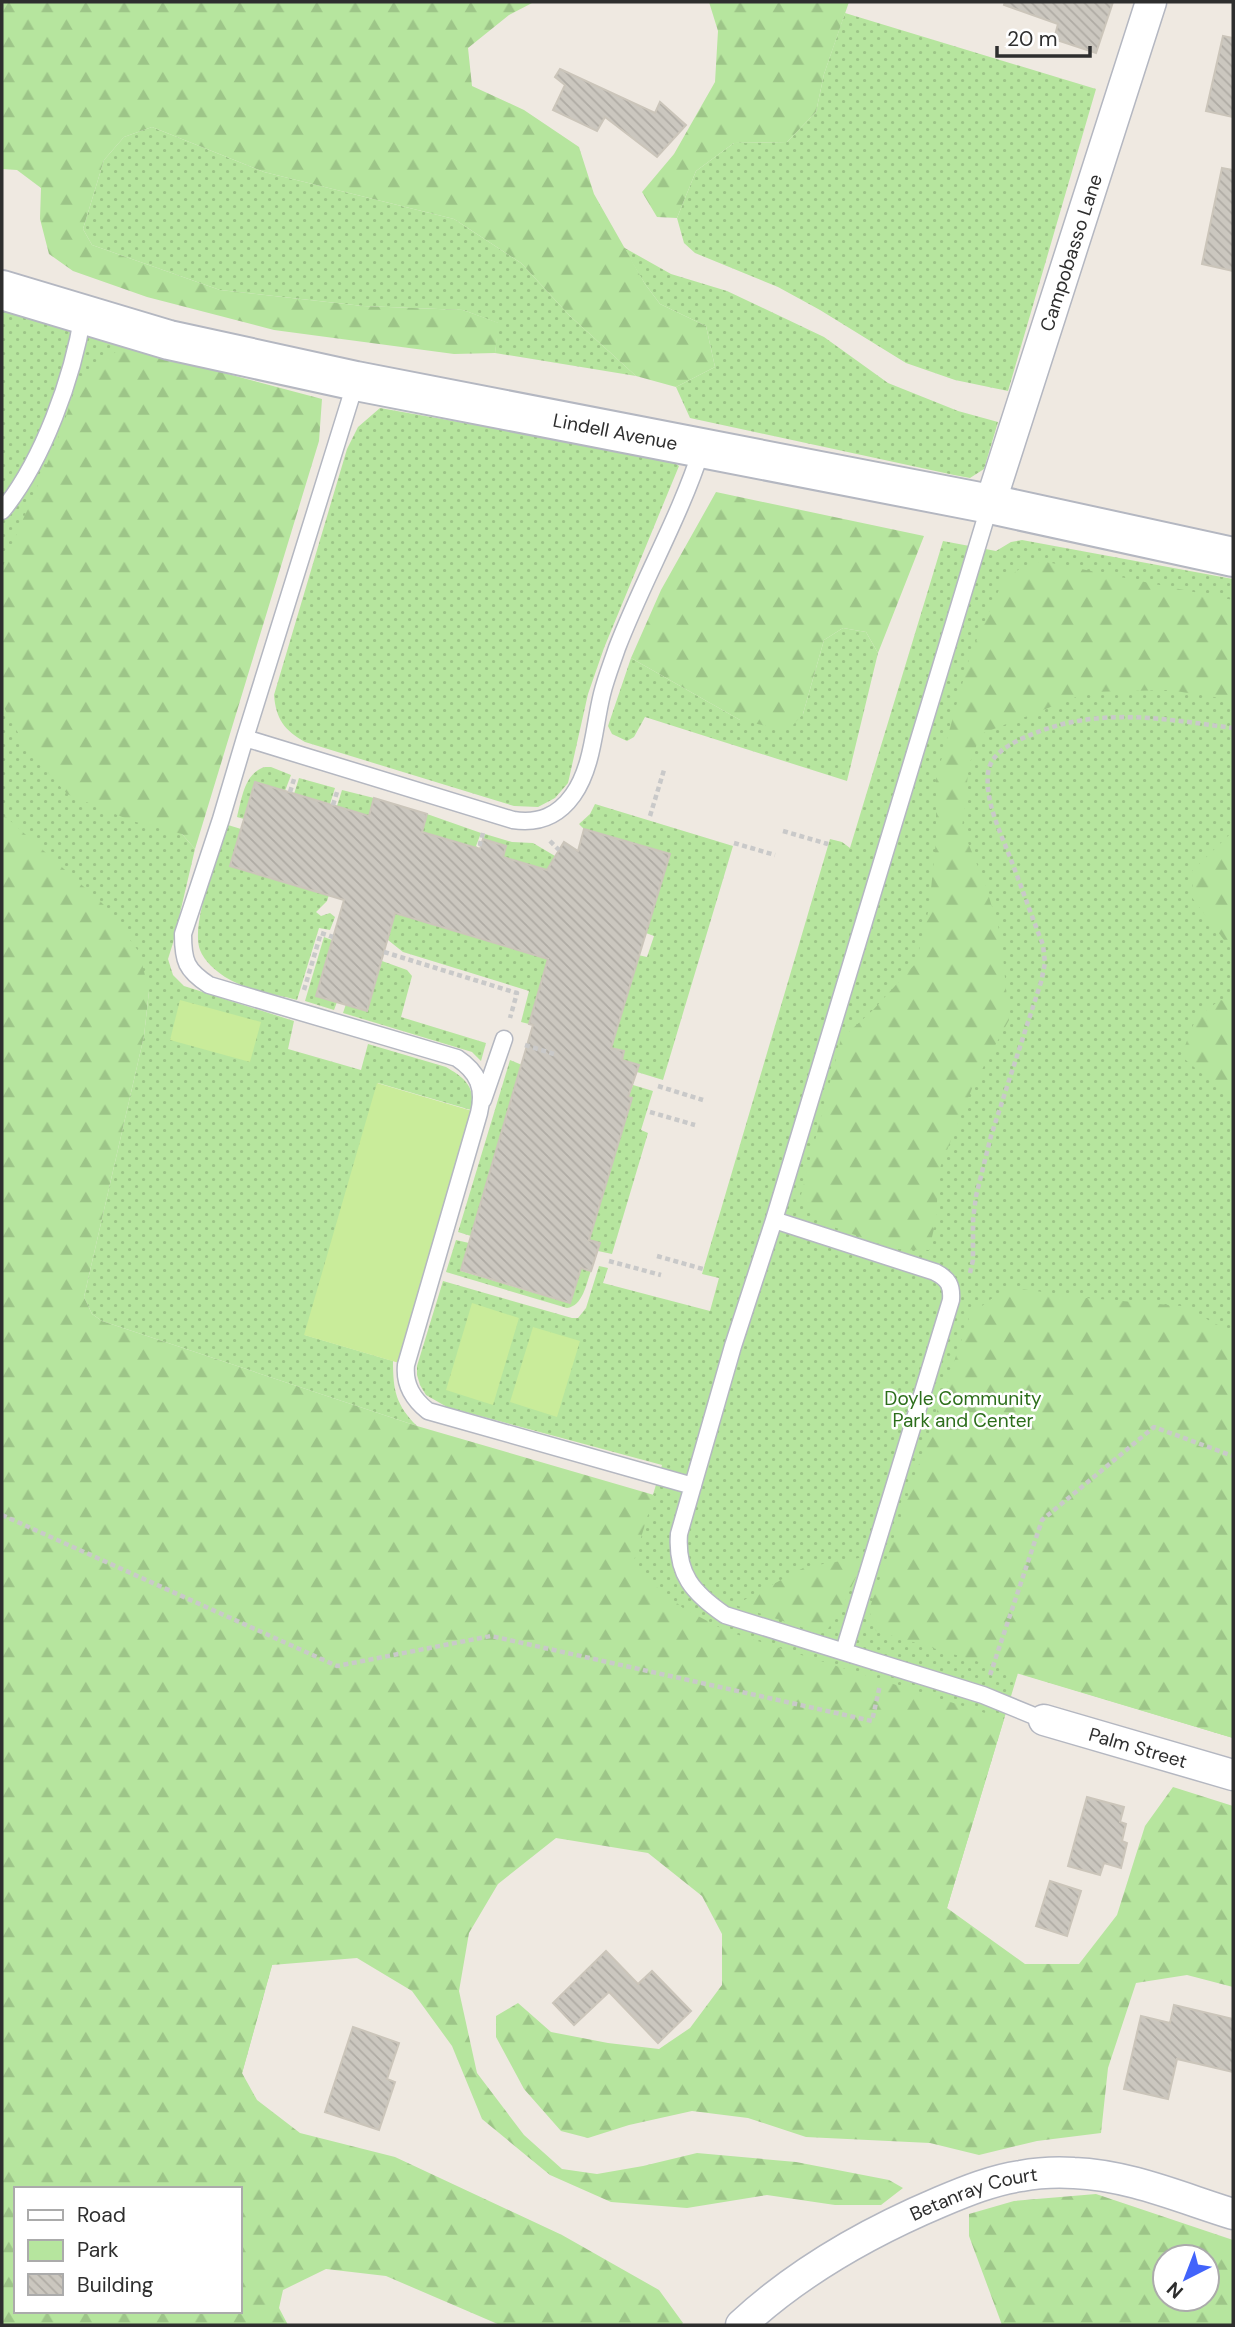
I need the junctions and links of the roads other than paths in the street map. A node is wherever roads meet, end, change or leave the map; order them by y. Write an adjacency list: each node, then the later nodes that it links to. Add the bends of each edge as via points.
1 (1151, 2): 6 (street, Campobasso Lane)
2 (2, 290): 3 (street, Lindell Avenue)
3 (83, 314): 4 (street, Lindell Avenue, via 169,340); 7 (lane, via 78,348 59,403 24,478)
4 (356, 381): 5 (street, Lindell Avenue); 9 (lane)
5 (702, 448): 6 (street, Lindell Avenue); 9 (lane, via 617,647 584,772 563,807 530,822 513,820)
6 (990, 504): 8 (street, Lindell Avenue); 12 (lane)
7 (2, 510)
8 (1233, 557)
9 (245, 738): 11 (lane, via 183,934 189,970 209,985 457,1058 478,1078)
10 (504, 1039): 11 (lane)
11 (479, 1113): 13 (lane, via 406,1365 411,1394 428,1410)
12 (774, 1220): 13 (lane); 14 (lane, via 935,1272 945,1277 951,1288)
13 (693, 1486): 14 (lane, via 678,1553 693,1588 725,1615)
14 (844, 1651): 15 (lane)
15 (1044, 1720): 16 (street, Palm Street)
16 (1233, 1775)
17 (1233, 2214): 18 (street, Betanray Court, via 1123,2178 1073,2173 1021,2176 974,2188 842,2251 766,2302)
18 (741, 2325)

